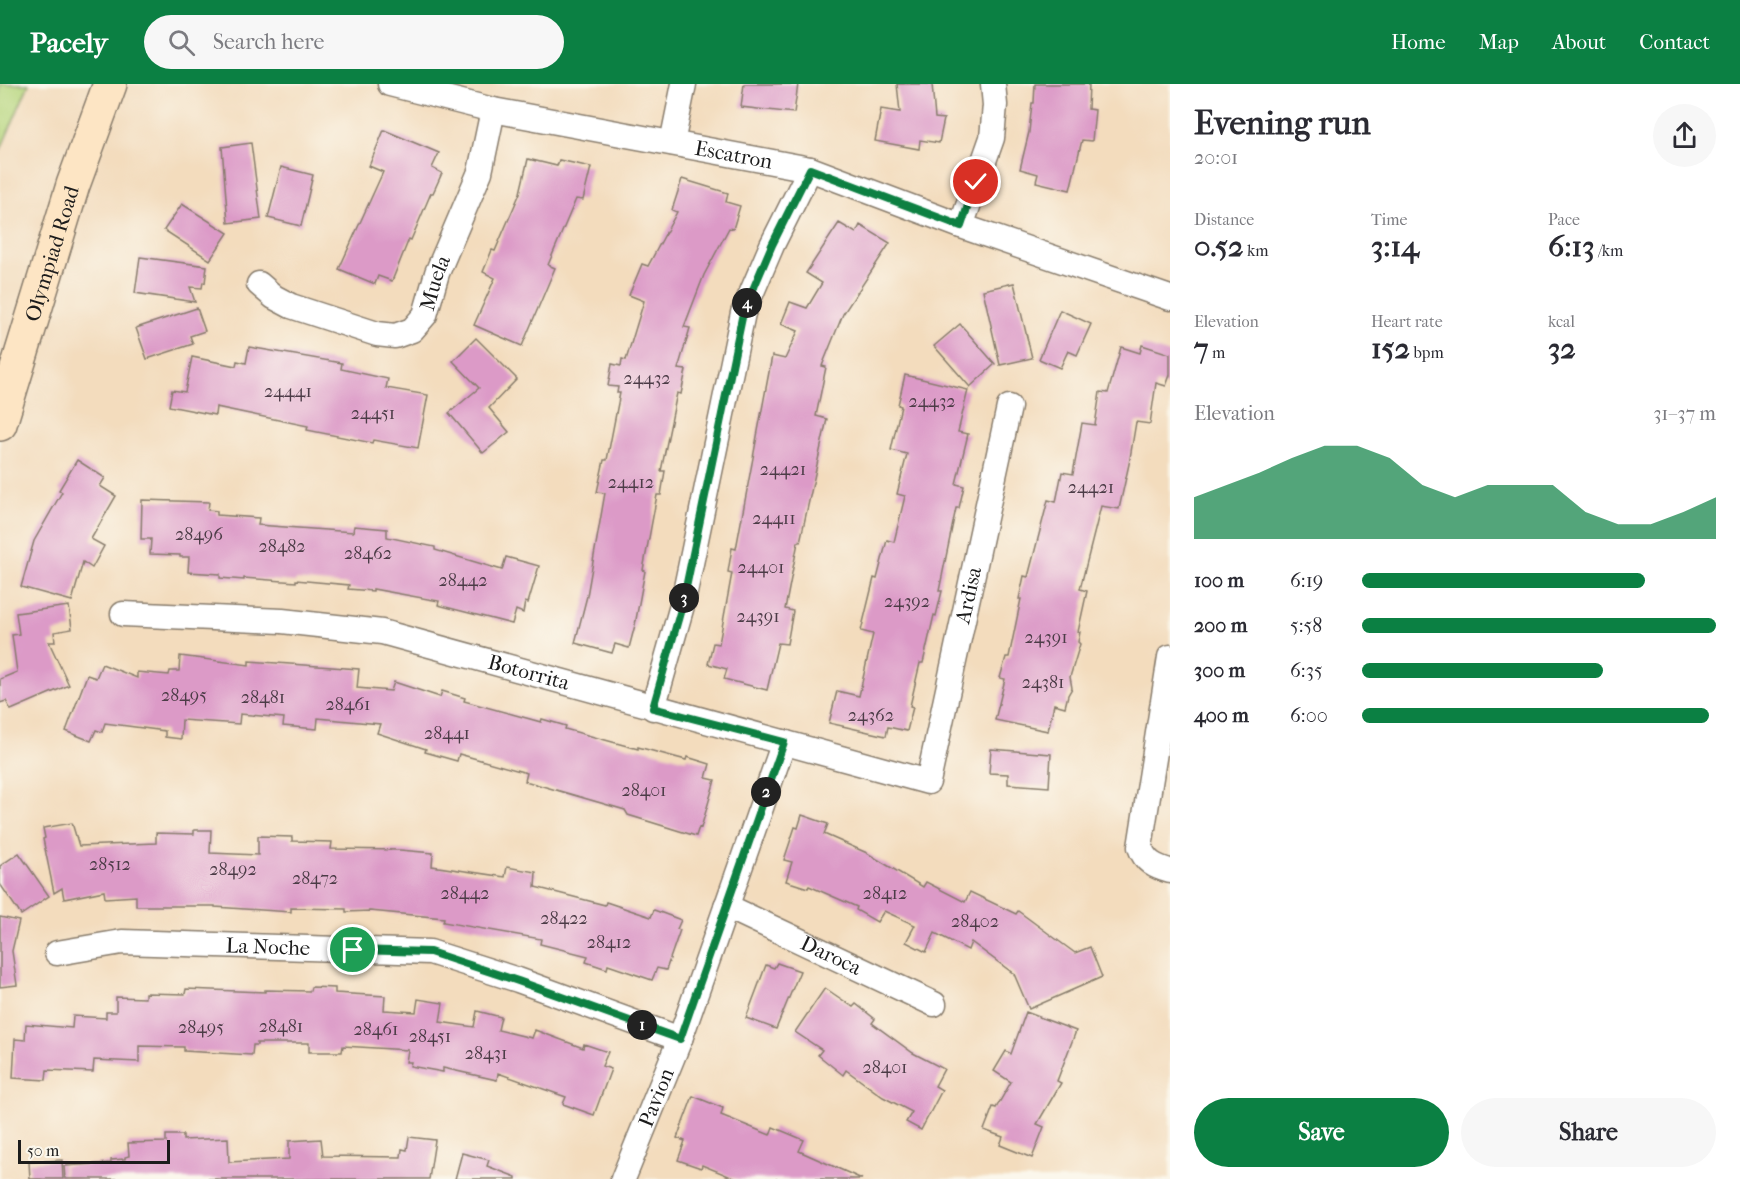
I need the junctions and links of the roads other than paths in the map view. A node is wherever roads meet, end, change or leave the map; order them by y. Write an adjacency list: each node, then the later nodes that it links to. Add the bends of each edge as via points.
1 (110, 84): 12 (main road, Olympiad Road, via 73,185)
2 (390, 84): 5 (street, Escatron)
3 (684, 84): 6 (street)
4 (993, 84): 8 (street, via 992,138)
5 (493, 111): 6 (street, Escatron); 9 (street, Muela, via 480,172 437,273 425,315 412,330 395,336 377,334 291,306)
6 (672, 143): 7 (street, Escatron)
7 (810, 169): 8 (street, Escatron); 16 (street, via 743,313 683,602)
8 (961, 226): 10 (street, Escatron)
9 (259, 284)
10 (1170, 298)
11 (1009, 407): 18 (street, Ardisa)
12 (0, 424)
13 (123, 614): 16 (street, Botorrita, via 282,621 382,632)
14 (1170, 657): 15 (street)
15 (1166, 706): 19 (street, via 1140,847 1143,856 1155,866)
16 (653, 708): 17 (street, Botorrita)
17 (784, 742): 18 (street, Botorrita); 20 (street, Pavion)
18 (928, 782)
19 (1170, 871)
20 (726, 906): 22 (street, Daroca); 23 (street, Pavion)
21 (57, 953): 23 (street, La Noche, via 122,942 430,952)
22 (934, 1005)
23 (680, 1039): 24 (street, Pavion)
24 (623, 1179)

